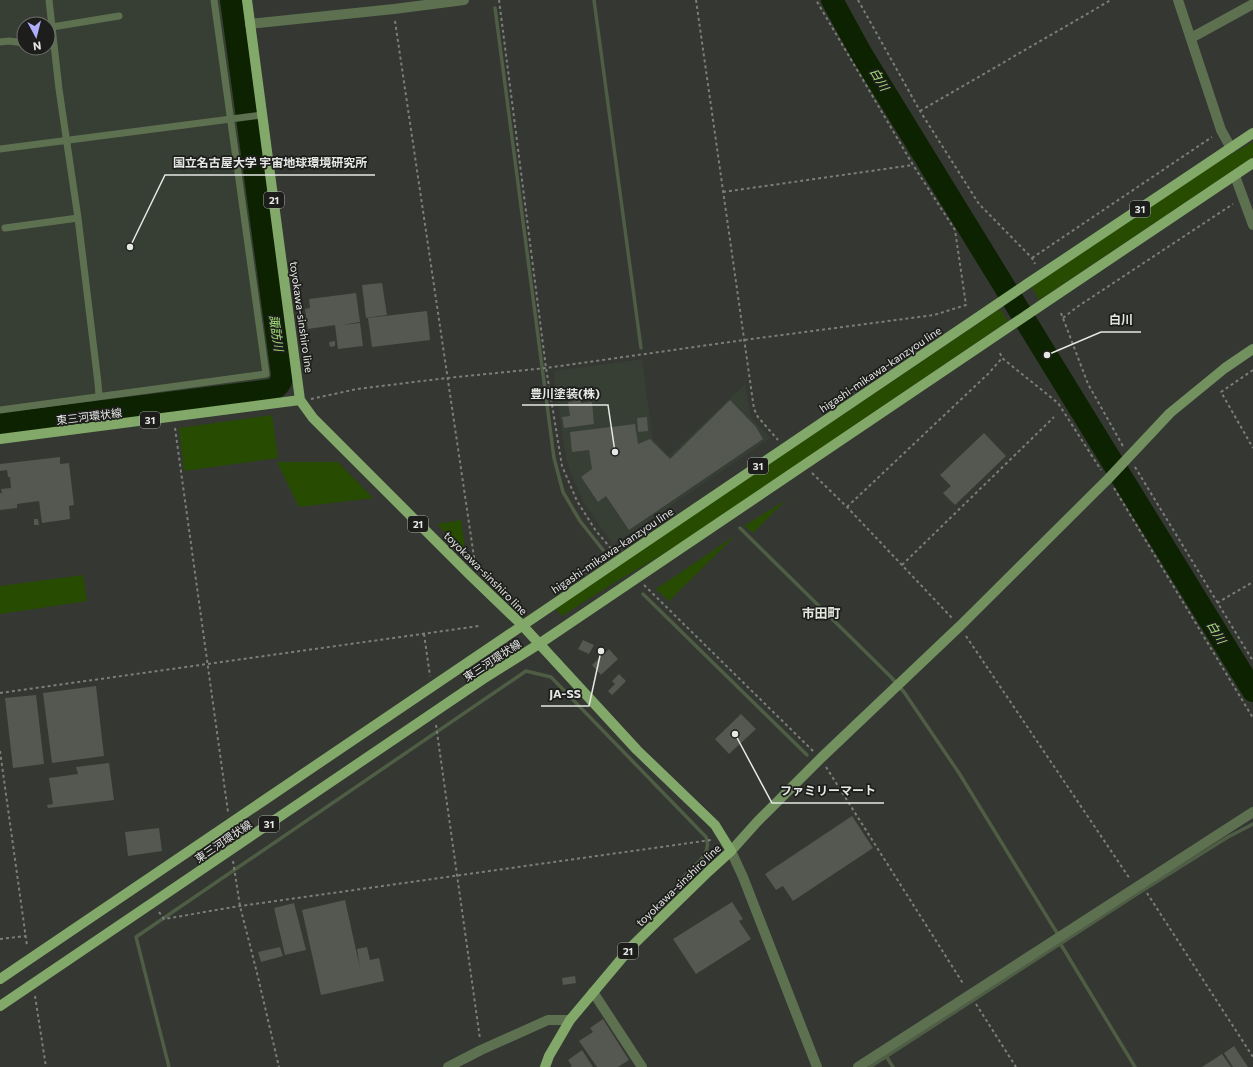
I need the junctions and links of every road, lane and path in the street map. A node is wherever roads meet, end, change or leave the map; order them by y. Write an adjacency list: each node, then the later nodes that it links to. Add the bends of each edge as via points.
1 (49, 0): 14 (lane)
2 (214, 0): 24 (lane)
3 (247, 0): 16 (main road, toyokawa-sinshiro line / 21)
4 (464, 0): 11 (street)
5 (499, 0): 46 (path)
6 (696, 0): 33 (path)
7 (816, 0): 31 (path)
8 (858, 0): 22 (path)
9 (1111, 0): 22 (path)
10 (1178, 0): 18 (street)
11 (442, 1): 13 (street)
12 (1253, 4): 18 (street)
13 (393, 5): 16 (street); 48 (path)
14 (51, 16)
15 (119, 16): 17 (lane)
16 (250, 24): 23 (main road, toyokawa-sinshiro line / 21)
17 (56, 26)
18 (1191, 38): 25 (street)
19 (0, 42): 20 (lane)
20 (16, 42)
21 (53, 56): 27 (lane)
22 (920, 111): 38 (path, via 979,204)
23 (258, 115): 24 (lane); 50 (main road, toyokawa-sinshiro line / 21)
24 (231, 118): 27 (lane); 49 (lane, via 266,374)
25 (1221, 130): 28 (street); 38 (path)
26 (1253, 133): 28 (main road, higashi-mikawa-kanzyou line / 31)
27 (67, 140): 29 (lane); 35 (lane)
28 (1231, 148): 55 (main road, higashi-mikawa-kanzyou line / 31)
29 (0, 149)
30 (1253, 163): 32 (main road, 31)
31 (913, 165): 33 (path); 42 (path, via 955,230 966,305 934,315)
32 (1235, 176): 34 (street); 58 (main road, 31)
33 (724, 192): 42 (path)
34 (1243, 197): 36 (street); 41 (path)
35 (78, 218): 37 (lane); 49 (lane)
36 (1253, 225)
37 (5, 228)
38 (1032, 258): 39 (path)
39 (1035, 264)
40 (1061, 313): 41 (path)
41 (1063, 318): 57 (path, via 1088,384)
42 (744, 340): 46 (path); 55 (path, via 754,409)
43 (1253, 349): 57 (street, via 1225,368 1170,413)
44 (1000, 353): 45 (path)
45 (1002, 358): 59 (path, via 1058,404); 60 (path)
46 (546, 368): 48 (path); 61 (path, via 562,466 577,501 596,531)
47 (1253, 370): 56 (path, via 1221,392)
48 (447, 378): 50 (path); 63 (path, via 474,557)
49 (99, 396): 51 (lane)
50 (300, 400): 52 (main road, 東三河環状線 / 31); 63 (main road, toyokawa-sinshiro line / 21, via 313,418)
51 (0, 410)
52 (174, 417): 54 (main road, 東三河環状線 / 31); 73 (path)
53 (1054, 417): 62 (path)
54 (0, 439)
55 (784, 448): 61 (main road, higashi-mikawa-kanzyou line / 31)
56 (1253, 448)
57 (1127, 458): 59 (street); 66 (path)
58 (804, 466): 60 (path); 64 (main road, 31)
59 (1108, 479): 69 (street); 77 (path)
60 (847, 507): 62 (path)
61 (619, 559): 68 (main road, higashi-mikawa-kanzyou line / 31)
62 (902, 565): 69 (path)
63 (471, 576): 68 (main road, toyokawa-sinshiro line / 21)
64 (637, 578): 71 (main road, 31); 79 (path)
65 (1253, 582): 66 (path)
66 (1217, 603): 72 (path)
67 (479, 626): 70 (path)
68 (522, 626): 71 (main road, toyokawa-sinshiro line / 21); 74 (main road, 東三河環状線 / 31)
69 (960, 626): 79 (street); 86 (path)
70 (424, 634): 73 (path); 74 (path)
71 (540, 644): 76 (main road, 東三河環状線 / 31); 82 (main road, toyokawa-sinshiro line / 21, via 637,750 715,825)
72 (1253, 661)
73 (208, 664): 75 (path); 81 (path)
74 (431, 687): 81 (main road, 東三河環状線 / 31)
75 (0, 693)
76 (435, 712): 83 (main road, 東三河環状線 / 31); 85 (path)
77 (1253, 718)
78 (0, 751): 89 (path)
79 (820, 758): 84 (street); 95 (path)
80 (1253, 812): 86 (street)
81 (230, 823): 91 (main road, 東三河環状線 / 31)
82 (723, 838): 84 (main road, toyokawa-sinshiro line / 21); 85 (path)
83 (231, 850): 87 (main road, 東三河環状線 / 31); 88 (path)
84 (731, 851): 94 (main road, toyokawa-sinshiro line / 21, via 633,945); 105 (street)
85 (457, 875): 88 (path); 98 (path)
86 (1138, 885): 95 (street); 99 (path)
87 (153, 902): 88 (path, via 164,919); 93 (main road, 東三河環状線 / 31)
88 (240, 906): 101 (path)
89 (26, 936): 90 (path); 91 (path)
90 (0, 939)
91 (29, 959): 92 (main road, 東三河環状線 / 31)
92 (0, 979)
93 (33, 983): 96 (main road, 東三河環状線 / 31); 100 (path)
94 (594, 992): 97 (main road, toyokawa-sinshiro line / 21); 104 (street)
95 (969, 994): 106 (street); 107 (path)
96 (0, 1006)
97 (570, 1020): 98 (street, via 548,1020); 103 (main road, toyokawa-sinshiro line / 21)
98 (481, 1050): 102 (street)
99 (1253, 1057)
100 (46, 1067)
101 (279, 1067)
102 (448, 1067)
103 (545, 1067)
104 (642, 1067)
105 (817, 1067)
106 (858, 1067)
107 (1016, 1067)

